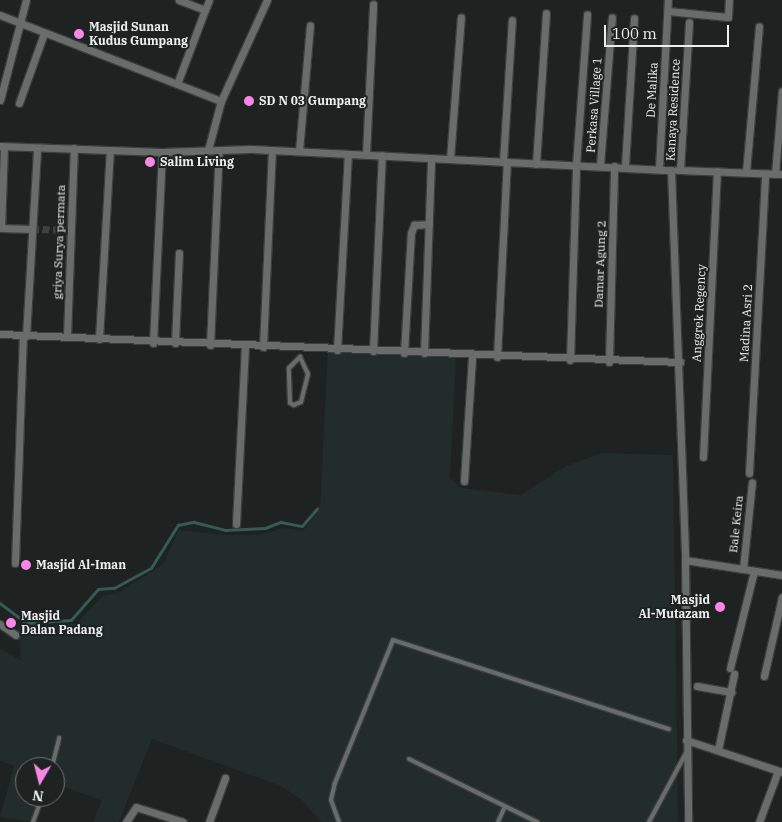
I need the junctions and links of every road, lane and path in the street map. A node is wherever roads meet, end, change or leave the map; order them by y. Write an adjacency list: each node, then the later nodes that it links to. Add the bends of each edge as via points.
1 (26, 0): 18 (street)
2 (178, 0): 8 (street)
3 (209, 0): 8 (street)
4 (268, 0): 26 (street)
5 (668, 0): 9 (street, De Malika)
6 (729, 0): 9 (street, via 728,17)
7 (374, 4): 38 (street)
8 (205, 10): 23 (street)
9 (668, 11): 48 (street, De Malika)
10 (546, 13): 43 (street)
11 (588, 14): 44 (street)
12 (0, 15): 18 (street)
13 (612, 16): 45 (street, Perkasa Village 1)
14 (461, 17): 41 (street)
15 (634, 18): 47 (street)
16 (512, 20): 42 (street)
17 (689, 22): 50 (street, Kanaya Residence)
18 (21, 24): 21 (street); 22 (street)
19 (310, 25): 35 (street)
20 (759, 27): 52 (street)
21 (44, 33): 23 (street); 27 (street)
22 (3, 77): 25 (street)
23 (177, 84): 26 (street)
24 (782, 91): 54 (street)
25 (0, 100)
26 (221, 101): 31 (street)
27 (19, 103)
28 (2, 146): 30 (street); 56 (street)
29 (74, 148): 30 (street); 34 (street); 62 (street, griya Surya permata)
30 (37, 149): 57 (street)
31 (208, 150): 32 (street); 36 (street)
32 (219, 150): 33 (street); 66 (street)
33 (272, 150): 35 (street); 68 (street)
34 (110, 151): 36 (street); 63 (street)
35 (300, 151): 37 (street)
36 (162, 152): 64 (street)
37 (348, 154): 38 (street); 69 (street)
38 (366, 155): 39 (street)
39 (382, 155): 40 (street); 70 (street)
40 (431, 158): 41 (street); 55 (street)
41 (450, 159): 42 (street)
42 (504, 162): 43 (street); 75 (street)
43 (536, 164): 44 (street)
44 (576, 165): 45 (street); 76 (street)
45 (600, 165): 46 (street)
46 (614, 166): 47 (street); 77 (street, Damar Agung 2)
47 (626, 166): 48 (street)
48 (659, 169): 49 (street)
49 (671, 170): 50 (street); 78 (street)
50 (680, 170): 51 (street)
51 (717, 171): 52 (street); 79 (street, Anggrek Regency)
52 (746, 172): 53 (street)
53 (765, 173): 54 (street); 80 (street, Madina Asri 2)
54 (779, 174)
55 (429, 224): 72 (street, via 414,225 410,233); 73 (street)
56 (0, 228): 57 (street); 58 (street)
57 (32, 229): 61 (street)
58 (0, 236)
59 (179, 253): 65 (street)
60 (0, 334): 61 (street)
61 (24, 336): 62 (street); 85 (street)
62 (67, 337): 63 (street)
63 (98, 339): 64 (street)
64 (153, 343): 65 (street)
65 (175, 343): 66 (street)
66 (210, 345): 67 (street)
67 (245, 346): 68 (street); 83 (street)
68 (263, 347): 71 (street)
69 (337, 350): 70 (street); 71 (street)
70 (373, 351): 72 (street)
71 (301, 353): 71 (lane, via 308,374 301,402 294,405 290,403 289,368)
72 (404, 353): 73 (street)
73 (424, 353): 74 (street)
74 (472, 356): 75 (street); 81 (street)
75 (497, 357): 76 (street)
76 (570, 360): 77 (street)
77 (609, 362): 78 (street)
78 (680, 362): 84 (street)
79 (703, 457)
80 (749, 473)
81 (464, 481)
82 (752, 482): 86 (street, Bale Keira)
83 (236, 524)
84 (685, 560): 86 (street); 97 (street)
85 (14, 563)
86 (742, 569): 87 (street)
87 (754, 571): 88 (street); 94 (street)
88 (782, 575)
89 (782, 597): 92 (street)
90 (0, 624): 91 (street)
91 (16, 635)
92 (764, 676)
93 (697, 686): 94 (street)
94 (730, 692): 98 (street)
95 (669, 729): 110 (lane, via 393,640 335,783 331,800)
96 (59, 738): 100 (lane)
97 (686, 740): 98 (street); 99 (street)
98 (718, 750): 102 (street)
99 (686, 753): 113 (lane); 114 (street)
100 (54, 757)
101 (409, 759): 104 (lane)
102 (780, 771): 115 (street)
103 (225, 778): 109 (street)
104 (505, 806): 111 (lane); 112 (lane)
105 (38, 807): 106 (lane)
106 (33, 822)
107 (126, 822): 108 (street, via 136,806)
108 (183, 822)
109 (209, 822)
110 (339, 822)
111 (498, 822)
112 (537, 822)
113 (649, 822)
114 (688, 822)
115 (758, 822)

